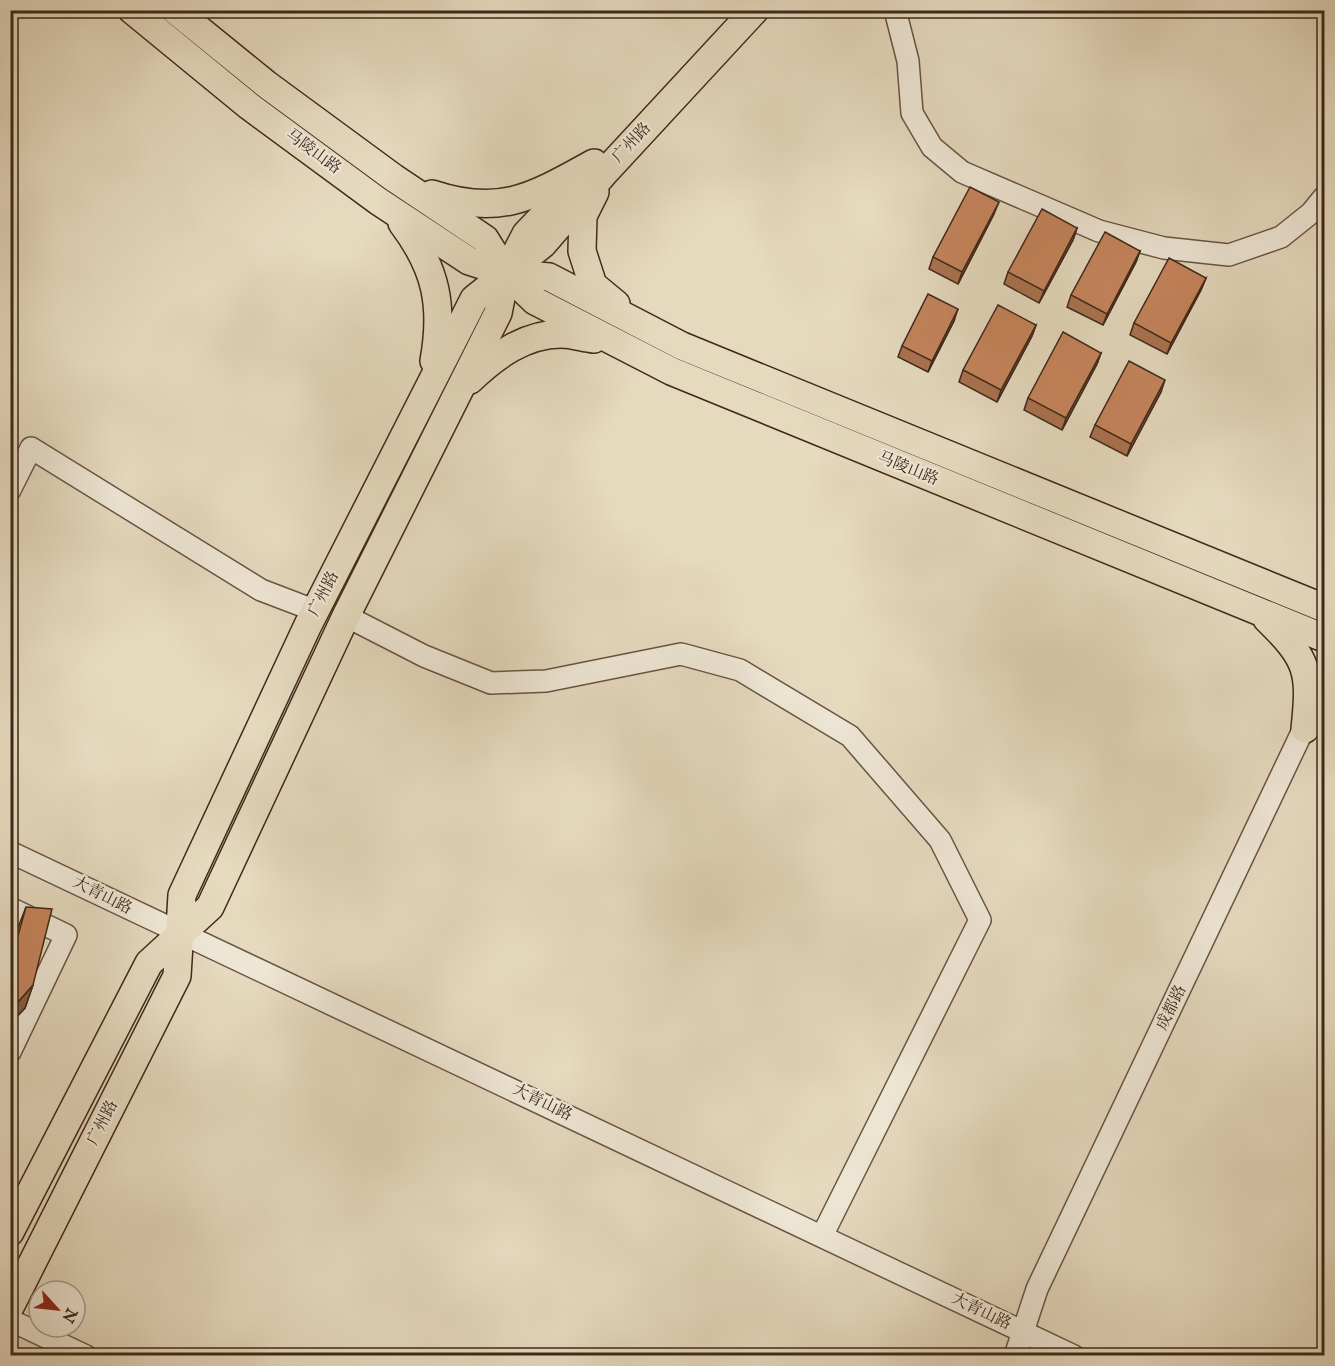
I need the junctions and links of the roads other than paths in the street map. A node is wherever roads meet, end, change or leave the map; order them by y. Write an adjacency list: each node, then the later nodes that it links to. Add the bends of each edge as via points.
1 (132, 10): 9 (main road, 马陵山路, via 249,106)
2 (176, 10): 7 (main road, 马陵山路, via 266,84)
3 (736, 10): 6 (main road, 广州路)
4 (755, 10): 6 (main road, 广州路)
5 (895, 10): 8 (street, via 908,61 912,113 932,147 962,172 1100,231 1164,248 1229,255 1281,237)
6 (600, 167): 7 (main road, via 538,194 501,204 458,202); 10 (main road, 广州路, via 543,244); 11 (main road, via 584,216 582,250 593,285)
7 (403, 184): 10 (main road, 马陵山路, via 485,238)
8 (1324, 197)
9 (392, 210): 10 (main road, 马陵山路, via 469,261); 13 (main road, via 421,249 435,288)
10 (506, 273): 11 (main road, 马陵山路, via 549,277); 12 (main road, 马陵山路, via 535,301); 13 (main road, 广州路, via 498,313)
11 (637, 323): 15 (main road, 马陵山路, via 682,346 944,455)
12 (617, 344): 13 (main road, via 561,334 525,340); 18 (main road, 马陵山路, via 670,371)
13 (441, 392): 19 (main road, 广州路); 20 (main road, 广州路)
14 (10, 490): 19 (street, via 31,448 261,590)
15 (1263, 582): 16 (main road); 17 (main road, 马陵山路)
16 (1324, 590)
17 (1324, 608)
18 (1258, 610): 21 (main road, 马陵山路); 23 (main road, via 1287,638 1303,661)
19 (316, 611): 26 (main road, 广州路, via 182,896)
20 (346, 616): 26 (main road, 广州路, via 210,908); 29 (street, via 424,656 490,683 546,681 681,654 740,670 850,736 940,840 980,920)
21 (1324, 638)
22 (1324, 686): 23 (street, 成都路)
23 (1318, 718): 32 (street, 成都路, via 1037,1289)
24 (10, 852): 26 (street, 大青山路)
25 (10, 908): 27 (street, via 66,935)
26 (178, 933): 28 (main road, 广州路, via 149,963); 29 (street, 大青山路, via 269,972); 30 (main road, 广州路, via 177,976)
27 (10, 1052)
28 (10, 1232)
29 (822, 1236): 32 (street, 大青山路)
30 (10, 1307)
31 (10, 1320): 33 (street)
32 (1024, 1332): 34 (street, 成都路); 35 (street, 成都路); 36 (street, 大青山路)
33 (86, 1356)
34 (1008, 1356)
35 (1015, 1356)
36 (1074, 1356)

